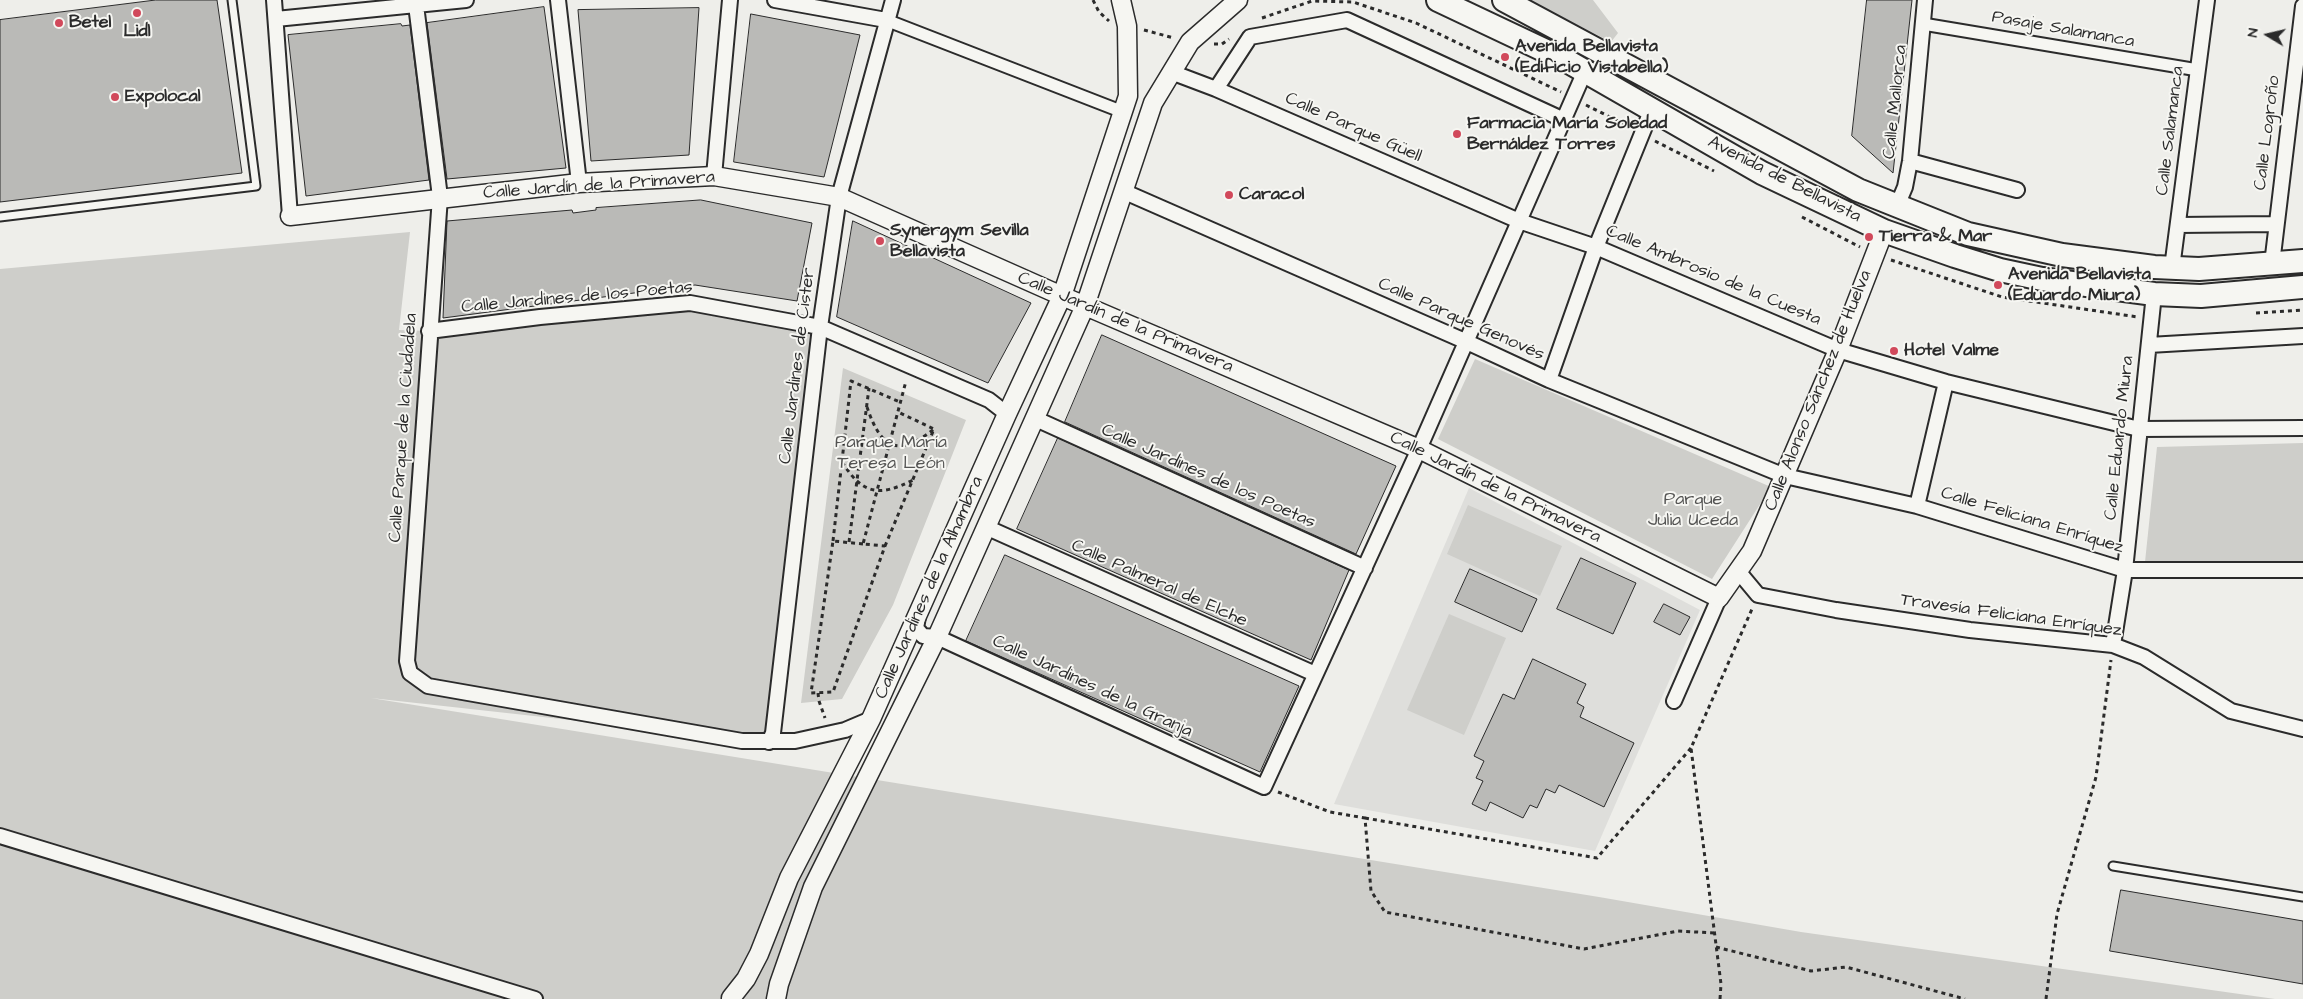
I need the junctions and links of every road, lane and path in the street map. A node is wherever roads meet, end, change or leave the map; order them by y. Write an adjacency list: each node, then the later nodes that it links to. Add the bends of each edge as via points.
1 (232, 0): 41 (lane, via 256,186)
2 (274, 0): 17 (street)
3 (466, 0): 15 (street)
4 (558, 0): 34 (street)
5 (730, 0): 33 (street)
6 (775, 0): 18 (street)
7 (893, 0): 18 (street, Calle Jardines de Cister)
8 (1092, 0): 19 (path, via 1105,19)
9 (1121, 0): 29 (street, Calle Jardines de la Alhambra, via 1127,26 1128,96)
10 (1238, 0): 25 (street, Calle Jardines de la Alhambra, via 1190,42)
11 (1438, 0): 24 (main road, Avenida de Bellavista)
12 (1504, 0): 39 (main road, Avenida de Bellavista, via 1858,190)
13 (1925, 0): 20 (street, Calle Mallorca)
14 (2207, 0): 23 (street, Calle Salamanca)
15 (415, 2): 17 (street); 37 (street, Calle Parque de la Ciudadela)
16 (2303, 6): 43 (street, Calle Logroño)
17 (276, 19): 40 (street)
18 (886, 20): 29 (street); 38 (street, Calle Jardines de Cister)
19 (1114, 24)
20 (1923, 24): 23 (street, Pasaje Salamanca); 32 (street, Calle Mallorca)
21 (1134, 28): 22 (path)
22 (1181, 40)
23 (2198, 70): 44 (street, Calle Salamanca)
24 (1585, 71): 28 (main road, Avenida de Bellavista); 30 (street)
25 (1171, 72): 26 (street, Calle Parque Güell); 36 (street, Calle Jardines de la Alhambra, via 1153,103)
26 (1216, 89): 30 (street, via 1250,38 1347,20); 42 (street, Calle Parque Güell)
27 (1577, 100): 31 (path)
28 (1652, 109): 45 (main road, Avenida de Bellavista, via 1762,173); 46 (street)
29 (1123, 112): 52 (street, Calle Jardines de la Alhambra)
30 (1564, 120): 42 (street)
31 (1638, 132)
32 (1910, 160): 35 (street); 39 (street, Calle Mallorca, via 1905,187)
33 (714, 176): 34 (street, Calle Jardín de la Primavera); 38 (street, Calle Jardín de la Primavera)
34 (579, 183): 37 (street, Calle Jardín de la Primavera)
35 (2017, 190)
36 (1124, 192): 53 (street, Calle Jardines de la Alhambra); 57 (street, Calle Parque Genovés)
37 (440, 197): 40 (street, Calle Jardín de la Primavera); 55 (street, Calle Parque de la Ciudadela)
38 (839, 197): 52 (street, Calle Jardín de la Primavera); 54 (street, Calle Jardines de Cister)
39 (1897, 206): 49 (main road, Avenida de Bellavista, via 1968,234 2062,256)
40 (290, 216)
41 (0, 217)
42 (1520, 221): 46 (street, Calle Ambrosio de la Cuesta); 57 (street)
43 (2276, 224): 44 (street); 48 (street, Calle Logroño)
44 (2178, 225): 49 (street, Calle Salamanca)
45 (1884, 231): 51 (main road, Avenida de Bellavista, via 2000,270); 59 (street, Calle Alonso Sánchez de Huelva)
46 (1596, 247): 59 (street, Calle Ambrosio de la Cuesta); 61 (street)
47 (2303, 261): 48 (main road, Avenida de Bellavista)
48 (2272, 264): 49 (main road, Avenida de Bellavista)
49 (2172, 268)
50 (2303, 287): 51 (main road, Avenida de Bellavista, via 2201,296)
51 (2154, 294): 58 (street, Calle Eduardo Miura)
52 (1062, 296): 53 (street, Calle Jardín de la Primavera); 67 (street, Calle Jardines de la Alhambra)
53 (1085, 306): 68 (street, Calle Jardines de la Alhambra); 73 (street, Calle Jardín de la Primavera)
54 (820, 327): 55 (street, Calle Jardines de los Poetas, via 690,303); 60 (street, Calle Jardines de los Poetas); 101 (street, Calle Jardines de Cister, via 773,733)
55 (429, 331): 94 (street, Calle Parque de la Ciudadela)
56 (2303, 336): 58 (street)
57 (1467, 342): 61 (street, Calle Parque Genovés); 73 (street)
58 (2149, 345): 71 (street, Calle Eduardo Miura)
59 (1838, 350): 62 (street, Calle Ambrosio de la Cuesta); 75 (street, Calle Alonso Sánchez de Huelva)
60 (910, 366): 64 (path); 67 (street, Calle Jardines de los Poetas, via 989,400)
61 (1549, 380): 75 (street, Calle Parque Genovés)
62 (1946, 382): 71 (street, Calle Ambrosio de la Cuesta); 79 (street)
63 (869, 388): 64 (path); 65 (path); 74 (path, via 851,381)
64 (900, 402): 66 (path)
65 (867, 407): 72 (path, via 878,436); 77 (path)
66 (898, 412): 70 (path); 72 (path)
67 (1007, 414): 91 (street, Calle Jardines de la Alhambra)
68 (1036, 419): 80 (street, Calle Jardines de la Alhambra); 85 (street, Calle Jardines de los Poetas)
69 (2303, 428): 71 (street, Calle Ambrosio de la Cuesta)
70 (934, 429): 72 (path, via 918,442); 76 (path)
71 (2139, 429): 86 (street, Calle Eduardo Miura)
72 (889, 444): 78 (path)
73 (1419, 449): 85 (street); 90 (street, Calle Jardín de la Primavera)
74 (842, 462): 77 (path); 81 (path)
75 (1785, 476): 79 (street, Calle Feliciana Enríquez); 88 (street, Calle Alonso Sánchez de Huelva, via 1752,551)
76 (913, 480): 78 (path, via 893,490); 84 (path)
77 (857, 483): 78 (path); 82 (path)
78 (877, 492): 83 (path)
79 (1917, 506): 86 (street, Calle Feliciana Enríquez)
80 (988, 528): 92 (street, Calle Jardines de la Alhambra); 95 (street, Calle Palmeral de Elche)
81 (833, 541): 82 (path); 96 (path, via 811,694)
82 (848, 542): 83 (path)
83 (863, 544): 84 (path)
84 (885, 546): 96 (path, via 833,692)
85 (1364, 568): 95 (street)
86 (2125, 570): 87 (street, Calle Feliciana Enríquez); 93 (street, Calle Eduardo Miura)
87 (2303, 570)
88 (1738, 571): 89 (street); 90 (street, Calle Alonso Sánchez de Huelva)
89 (1758, 596): 93 (street, Travesía Feliciana Enríquez, via 1970,630); 102 (path)
90 (1719, 598): 97 (street)
91 (918, 617): 92 (street, Calle Jardines de la Granja, via 916,628 919,633); 98 (street, Calle Jardines de la Alhambra)
92 (937, 637): 103 (street, Calle Jardines de la Granja); 112 (street, Calle Jardines de la Alhambra, via 813,886)
93 (2112, 645): 99 (street, Travesía Feliciana Enríquez, via 2144,657 2231,711); 115 (path, via 2096,777 2057,914)
94 (407, 662): 101 (street, Calle Jardines de la Alhambra, via 410,673 428,686)
95 (1315, 674): 103 (street)
96 (818, 693): 100 (path)
97 (1674, 701)
98 (871, 719): 100 (street, Calle Jardines de la Alhambra); 111 (street, via 794,870 759,954)
99 (2303, 729)
100 (832, 734): 101 (street, Calle Jardines de la Alhambra)
101 (769, 742)
102 (1691, 748): 104 (path, via 1597,858); 108 (path)
103 (1264, 786): 104 (path, via 1330,812)
104 (1365, 818): 108 (path, via 1371,891 1385,912 1584,949 1678,930)
105 (0, 836): 110 (street)
106 (2113, 866): 107 (lane)
107 (2303, 897)
108 (1714, 934): 109 (path)
109 (1716, 947): 113 (path); 114 (path, via 1811,970 1846,967)
110 (535, 999)
111 (734, 999)
112 (776, 999)
113 (1720, 999)
114 (1965, 999)
115 (2046, 999)

